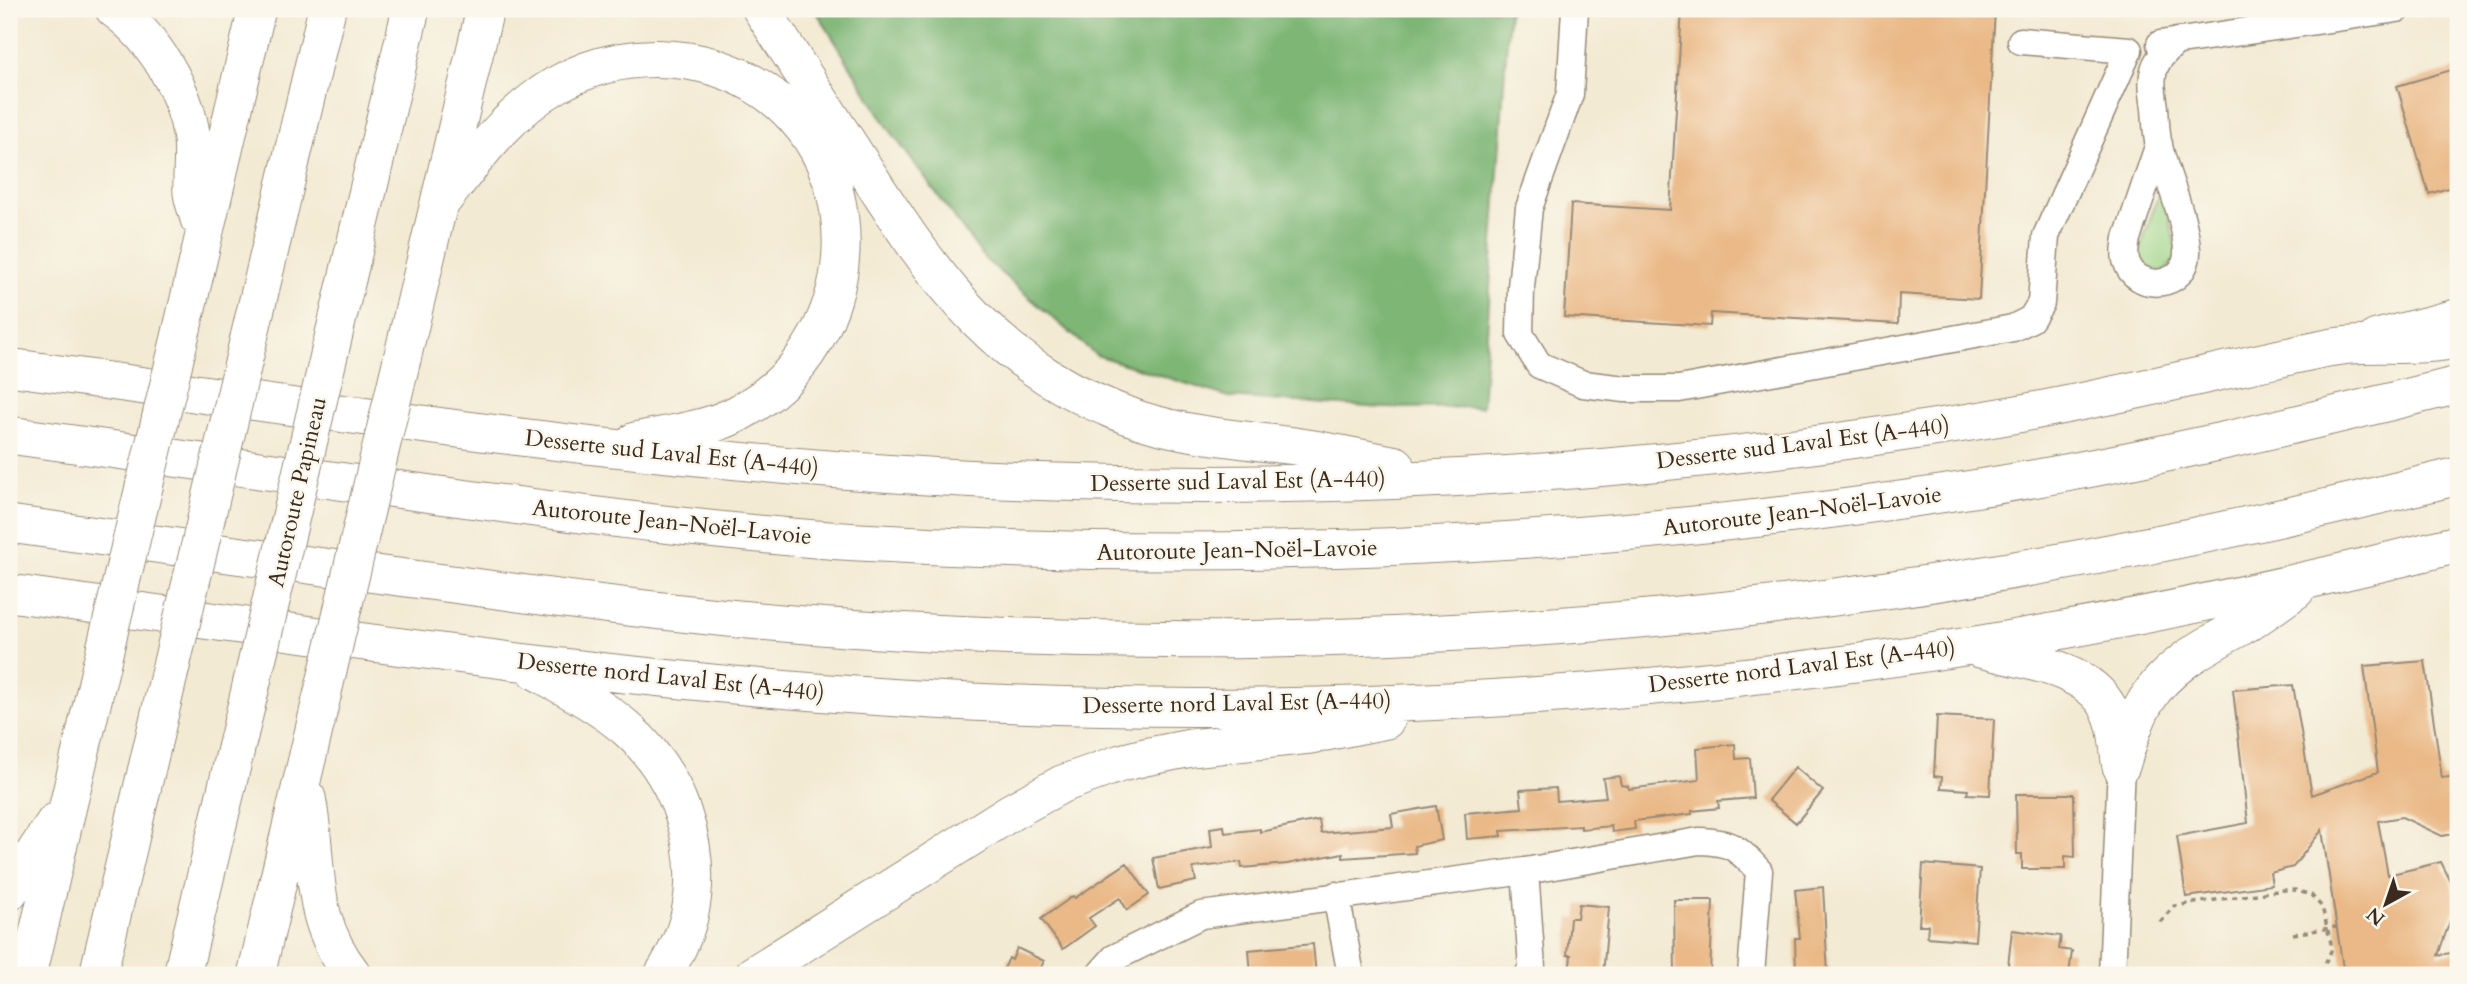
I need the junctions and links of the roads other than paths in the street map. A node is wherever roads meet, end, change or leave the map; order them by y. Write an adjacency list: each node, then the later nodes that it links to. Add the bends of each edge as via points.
1 (114, 9): 14 (highway, via 152,46 176,89 192,138 192,195)
2 (257, 9): 14 (highway)
3 (327, 9): 38 (highway, bridge)
4 (411, 9): 39 (highway, Autoroute Papineau, bridge)
5 (485, 9): 13 (highway)
6 (761, 9): 22 (highway, via 922,256 987,332 1036,370 1096,403 1160,426)
7 (1575, 9): 11 (street, via 1570,94 1529,208 1520,334 1539,365 1583,384 1625,389 1679,389 2013,328 2031,319 2041,303 2046,236)
8 (2397, 9): 10 (street)
9 (2021, 41): 11 (street)
10 (2177, 41): 11 (street); 12 (street, via 2153,73)
11 (2129, 50)
12 (2158, 176)
13 (439, 205): 21 (highway, via 514,115 555,85 617,62 679,60 728,71 765,91 808,133 833,188 841,237 841,267 833,300 813,343 785,378 736,414 698,428); 32 (highway, bridge)
14 (204, 237): 33 (highway, bridge)
15 (2458, 315): 17 (main road, Desserte sud Laval Est (A-440))
16 (2458, 339): 17 (highway, via 2436,345)
17 (2333, 346): 22 (highway, Desserte sud Laval Est (A-440), via 2123,394 1937,427 1695,458)
18 (9, 368): 21 (highway, Desserte sud Laval Est (A-440))
19 (2458, 385): 20 (highway, Autoroute Jean-Noël-Lavoie, via 2144,458 1840,508 1553,538 1299,551 1113,552 807,538 600,517)
20 (9, 435)
21 (603, 448): 22 (highway, Desserte sud Laval Est (A-440), via 826,470 1050,482 1260,484)
22 (1459, 476)
23 (2458, 476): 24 (highway, via 2169,542 1890,590 1598,623 1305,639 1026,637 745,620)
24 (9, 524)
25 (2458, 544): 26 (highway, Desserte nord Laval Est (A-440))
26 (2310, 580): 28 (highway, Desserte nord Laval Est (A-440)); 31 (highway, via 2201,649 2166,677 2140,713)
27 (9, 593): 29 (highway, Desserte nord Laval Est (A-440))
28 (1968, 646): 30 (highway, Desserte nord Laval Est (A-440), via 1740,676); 31 (highway, via 2064,671 2085,682 2108,708)
29 (523, 663): 30 (highway, Desserte nord Laval Est (A-440), via 781,690 991,703 1301,705); 42 (highway, via 610,715 643,744 666,775 689,834 694,872 690,915)
30 (1508, 697): 43 (highway, via 1310,735 1191,748 1099,770 1011,812)
31 (2121, 766): 48 (street)
32 (303, 776): 40 (highway); 41 (highway, via 321,915 333,945)
33 (69, 801): 35 (highway); 37 (highway)
34 (1525, 871): 36 (street); 46 (street, via 1532,968); 47 (street, via 1699,841 1723,842 1743,853 1759,871)
35 (9, 892)
36 (1336, 895): 44 (street, via 1201,915 1114,958); 45 (street)
37 (28, 975)
38 (98, 975)
39 (182, 975)
40 (256, 975)
41 (353, 975)
42 (663, 975)
43 (753, 975)
44 (1099, 975)
45 (1351, 975)
46 (1528, 975)
47 (1751, 975)
48 (2112, 975)

